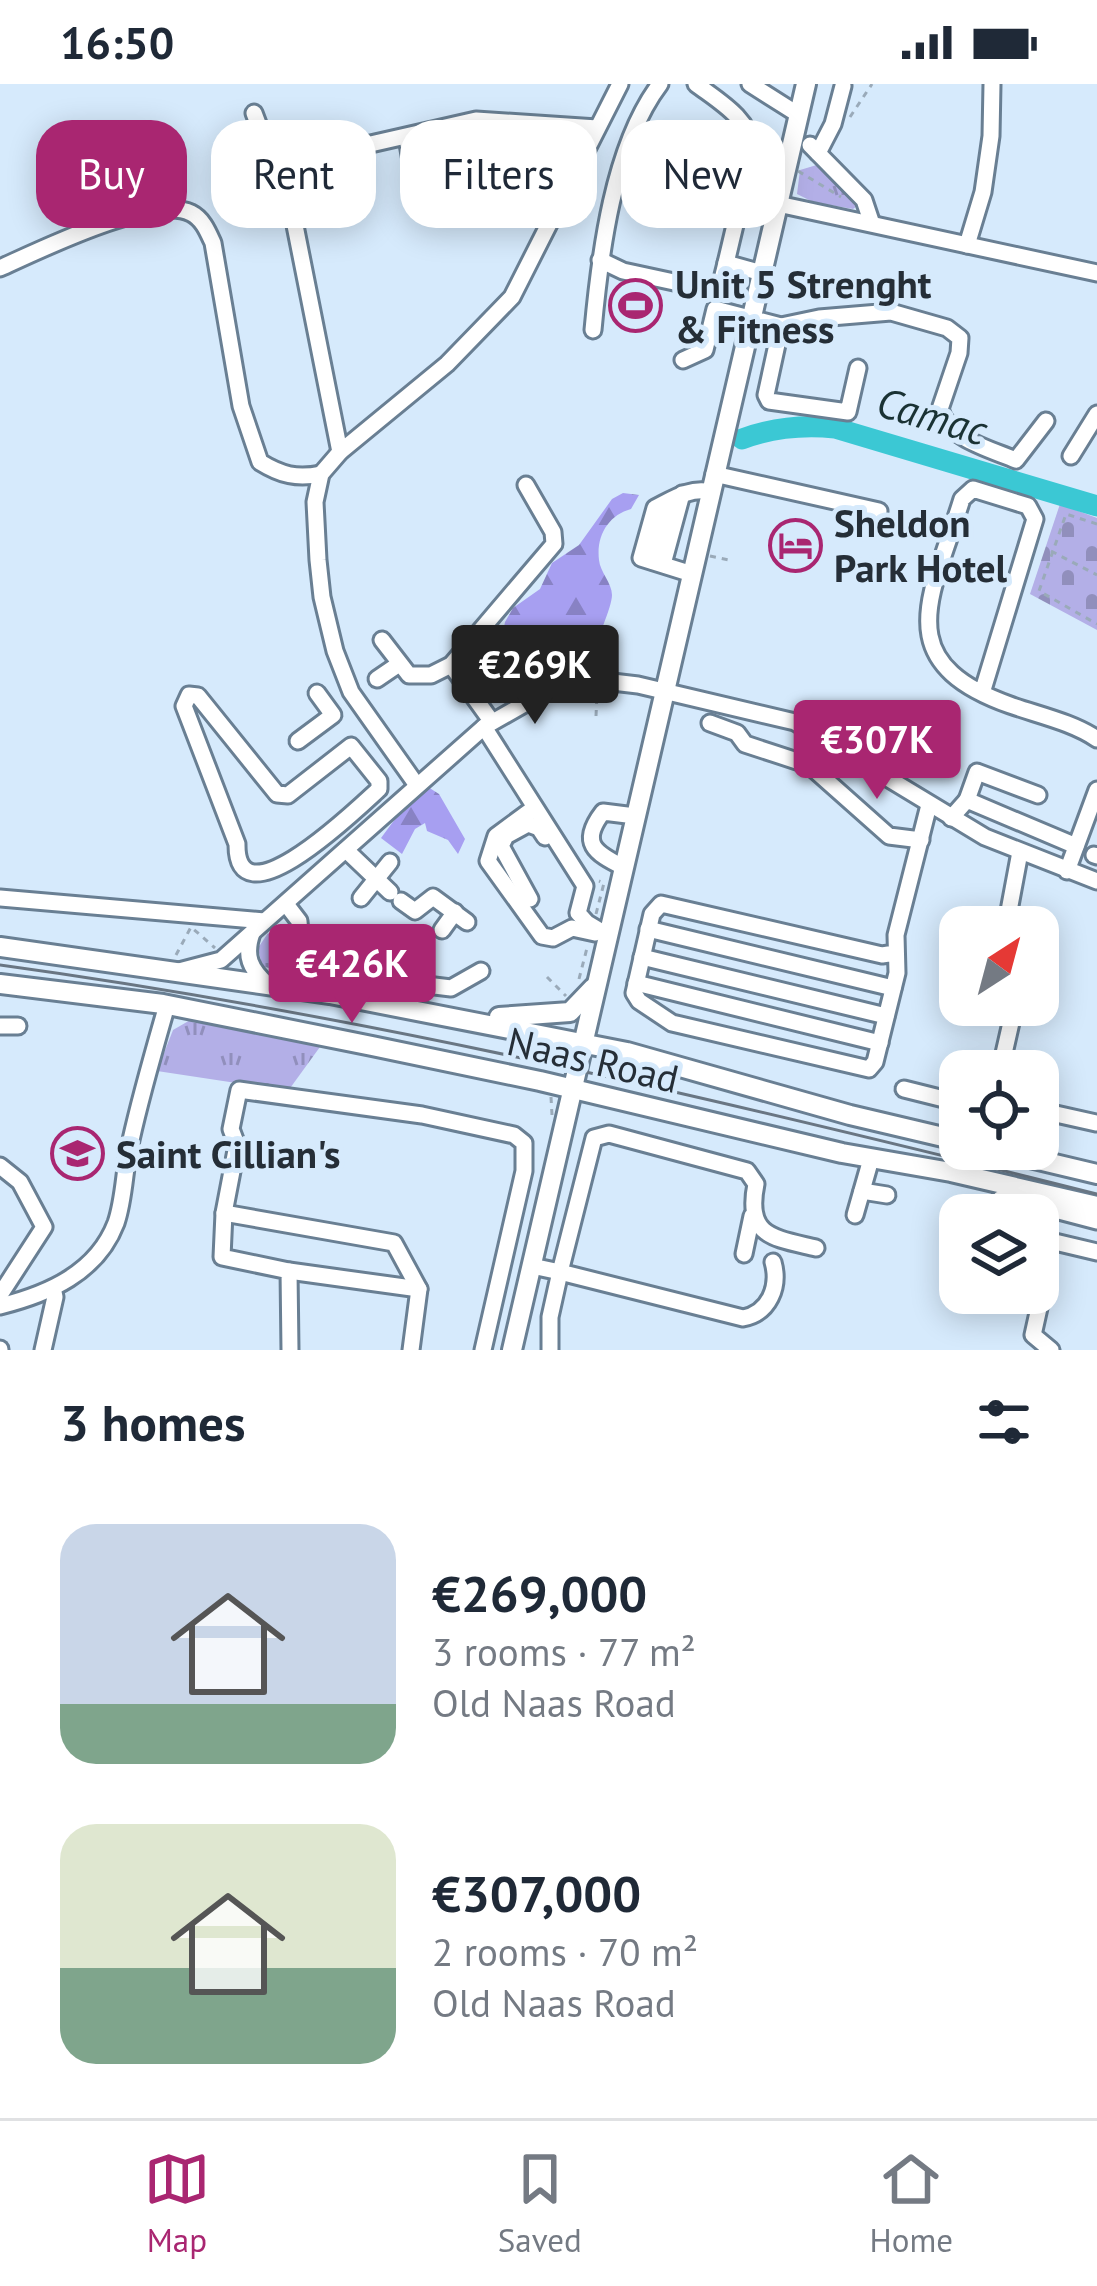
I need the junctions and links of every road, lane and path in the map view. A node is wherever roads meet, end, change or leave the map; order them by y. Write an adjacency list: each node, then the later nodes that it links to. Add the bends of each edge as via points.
1 (620, 84): 15 (street)
2 (660, 84): 24 (street, via 615,190)
3 (696, 84): 25 (street, via 730,109 752,143)
4 (750, 84): 10 (street)
5 (806, 84): 10 (main road)
6 (872, 84): 14 (path)
7 (992, 84): 23 (street, via 992,136)
8 (843, 86): 20 (street, via 833,124 814,149 868,206)
9 (252, 113): 11 (street)
10 (799, 115): 16 (main road)
11 (255, 120)
12 (481, 120): 13 (street)
13 (511, 120)
14 (843, 126)
15 (598, 128): 36 (street, via 512,297 447,364)
16 (786, 169): 17 (main road); 18 (path)
17 (785, 173)
18 (840, 196)
19 (785, 205): 20 (street)
20 (871, 221): 23 (street)
21 (296, 228): 36 (street)
22 (772, 228): 27 (main road)
23 (967, 245): 28 (street)
24 (600, 260): 25 (street, via 711,290 720,287); 31 (street)
25 (726, 263): 27 (street)
26 (0, 268): 38 (street, via 158,209 192,213 213,243 260,462 280,474)
27 (762, 273): 29 (main road)
28 (1097, 273)
29 (752, 318): 30 (street); 32 (street, via 715,309 705,350); 39 (main road)
30 (781, 326): 33 (street, via 769,400 848,412); 35 (street, via 891,312 947,328 961,345 940,410 956,433 1016,460)
31 (593, 330)
32 (683, 360)
33 (858, 368)
34 (1097, 414): 37 (street)
35 (1046, 421)
36 (340, 452): 38 (street)
37 (1071, 456)
38 (321, 474): 52 (street, via 315,502 322,597)
39 (713, 483): 41 (street); 44 (main road); 44 (street, via 676,497 658,562)
40 (526, 485): 49 (street, via 554,544)
41 (879, 512)
42 (1097, 524): 43 (path, via 1066,514)
43 (1052, 551): 45 (path); 46 (path, via 1039,590)
44 (692, 574): 53 (main road)
45 (1097, 575)
46 (1097, 623)
47 (382, 640): 48 (street)
48 (399, 664): 49 (street, via 419,676); 50 (street)
49 (451, 665): 57 (street)
50 (376, 679)
51 (598, 680): 53 (street); 55 (path); 57 (street, via 556,686)
52 (351, 692): 59 (street, via 321,699 333,716); 60 (street)
53 (664, 692): 64 (street, via 795,722); 66 (main road)
54 (982, 693): 54 (street, via 941,665 926,621 962,499 973,489 1028,506 1035,516); 58 (street)
55 (596, 716)
56 (710, 723): 70 (street, via 808,765 890,836)
57 (488, 725): 60 (street); 65 (street)
58 (1097, 740)
59 (298, 741)
60 (416, 784): 69 (street)
61 (1097, 790): 71 (street)
62 (1038, 795): 63 (street, via 977,772)
63 (967, 800): 68 (street); 71 (street)
64 (929, 805): 68 (street); 70 (street)
65 (534, 808): 78 (street); 85 (street, via 502,830 488,854)
66 (635, 816): 75 (main road); 75 (street, via 603,812 591,842)
67 (348, 817): 67 (street, via 379,789 355,747 284,796 198,696 185,698 239,862 250,873 266,875); 69 (street)
68 (952, 818): 73 (street)
69 (362, 835): 72 (street)
70 (921, 840): 93 (street)
71 (1076, 846): 76 (street)
72 (346, 850): 77 (street); 82 (street)
73 (1020, 852): 76 (street); 83 (street)
74 (390, 862): 77 (street)
75 (623, 867): 91 (main road)
76 (1067, 871): 79 (street)
77 (376, 879): 81 (street); 90 (street, via 415,911 433,897 461,917)
78 (583, 879): 84 (street); 84 (path, via 604,883); 85 (street, via 536,826 506,836 501,845 532,902)
79 (1097, 881)
80 (0, 898): 86 (street)
81 (361, 898)
82 (286, 904): 86 (street); 97 (street, via 300,933 358,975 441,988)
83 (1010, 906)
84 (582, 919): 85 (street, via 549,939); 91 (street)
85 (535, 925)
86 (258, 926): 96 (street, via 221,960); 101 (street, via 246,950)
87 (191, 928): 88 (path); 95 (path, via 222,952); 96 (path)
88 (208, 929)
89 (648, 929): 93 (street, via 655,908 667,904); 94 (street); 103 (street)
90 (442, 930)
91 (599, 935): 102 (main road); 102 (path)
92 (0, 946): 96 (main road, Naas Road)
93 (895, 953): 103 (street)
94 (642, 956): 99 (street); 107 (street)
95 (205, 958)
96 (176, 964): 101 (main road, Naas Road)
97 (481, 971)
98 (547, 977): 104 (path, via 564,991)
99 (636, 983): 108 (street); 108 (street, via 638,1001 688,1027 864,1070)
100 (0, 984): 105 (main road, Naas Road)
101 (269, 986): 106 (main road, Naas Road)
102 (589, 988): 106 (main road, via 570,1012 554,1016); 109 (main road); 110 (main road, via 606,1037)
103 (893, 988): 107 (street)
104 (565, 1004)
105 (167, 1005): 111 (main road, Naas Road); 137 (street, via 117,1220 80,1273)
106 (405, 1009): 109 (main road, Naas Road)
107 (886, 1016): 108 (street)
108 (880, 1043)
109 (582, 1044): 110 (main road, Naas Road); 111 (main road)
110 (627, 1052): 116 (main road, Naas Road)
111 (572, 1088): 117 (main road, Naas Road); 134 (main road)
112 (904, 1089): 113 (street)
113 (939, 1098)
114 (1059, 1114): 115 (street)
115 (1097, 1121)
116 (939, 1136)
117 (871, 1159): 121 (street); 123 (main road, Naas Road)
118 (1059, 1165): 120 (main road)
119 (0, 1166): 139 (street, via 20,1182 44,1227)
120 (1097, 1174)
121 (862, 1191): 122 (street); 127 (street)
122 (887, 1195)
123 (1097, 1206)
124 (753, 1211): 130 (street, via 764,1234); 132 (street); 136 (street, via 756,1184 747,1171 604,1133 591,1144)
125 (1059, 1211): 128 (street)
126 (224, 1213): 135 (street, via 222,1257); 138 (street, via 394,1243); 145 (street, via 239,1090 514,1135 524,1143 524,1171)
127 (855, 1215)
128 (1097, 1221)
129 (1059, 1243): 131 (street)
130 (816, 1248)
131 (1097, 1252)
132 (744, 1254)
133 (773, 1262): 136 (street, via 769,1302 742,1318)
134 (532, 1266): 136 (street); 146 (main road)
135 (290, 1270): 138 (street); 143 (street)
136 (560, 1272): 147 (street)
137 (53, 1288): 140 (street); 142 (street)
138 (418, 1288): 144 (street)
139 (0, 1295)
140 (0, 1306)
141 (1038, 1314): 148 (street, via 1033,1335)
142 (43, 1350)
143 (290, 1350)
144 (410, 1350)
145 (483, 1350)
146 (512, 1350)
147 (550, 1350)
148 (1051, 1350)

